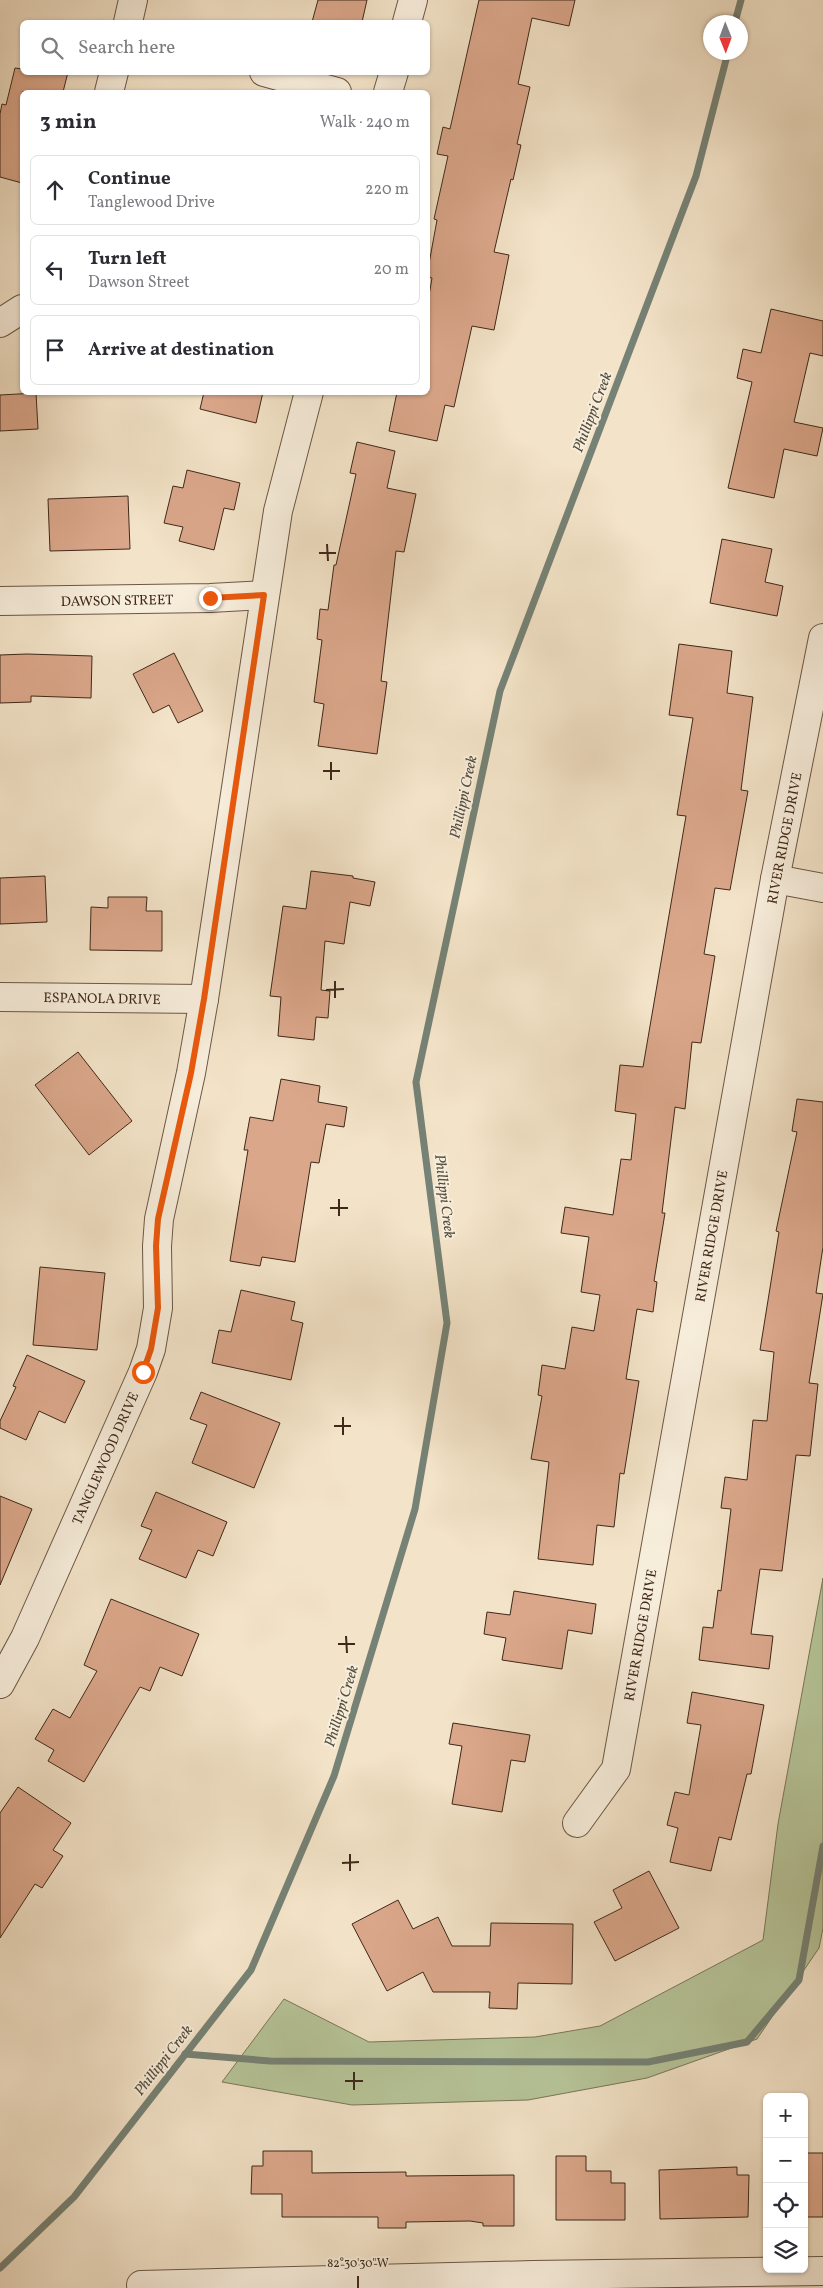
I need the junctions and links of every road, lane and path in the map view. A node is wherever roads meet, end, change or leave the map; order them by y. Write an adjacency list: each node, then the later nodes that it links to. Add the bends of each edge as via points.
1 (134, 0): 3 (street)
2 (414, 0): 4 (street)
3 (129, 20)
4 (408, 20)
5 (113, 75): 8 (street)
6 (275, 75): 9 (street)
7 (393, 75): 10 (street)
8 (110, 90)
9 (330, 90)
10 (389, 90)
11 (20, 310): 12 (street)
12 (0, 323)
13 (308, 395): 14 (street, TANGLEWOOD DRIVE, via 278,511)
14 (264, 595): 15 (street, DAWSON STREET); 20 (street, TANGLEWOOD DRIVE)
15 (0, 601)
16 (823, 638): 17 (street, RIVER RIDGE DRIVE)
17 (776, 879): 18 (street); 22 (street, RIVER RIDGE DRIVE, via 616,1769)
18 (823, 888)
19 (0, 997): 20 (street, ESPANOLA DRIVE)
20 (204, 999): 21 (street, TANGLEWOOD DRIVE, via 158,1219 158,1308 151,1349 29,1629)
21 (0, 1684)
22 (577, 1823)
23 (823, 2271): 24 (street)
24 (141, 2285)

